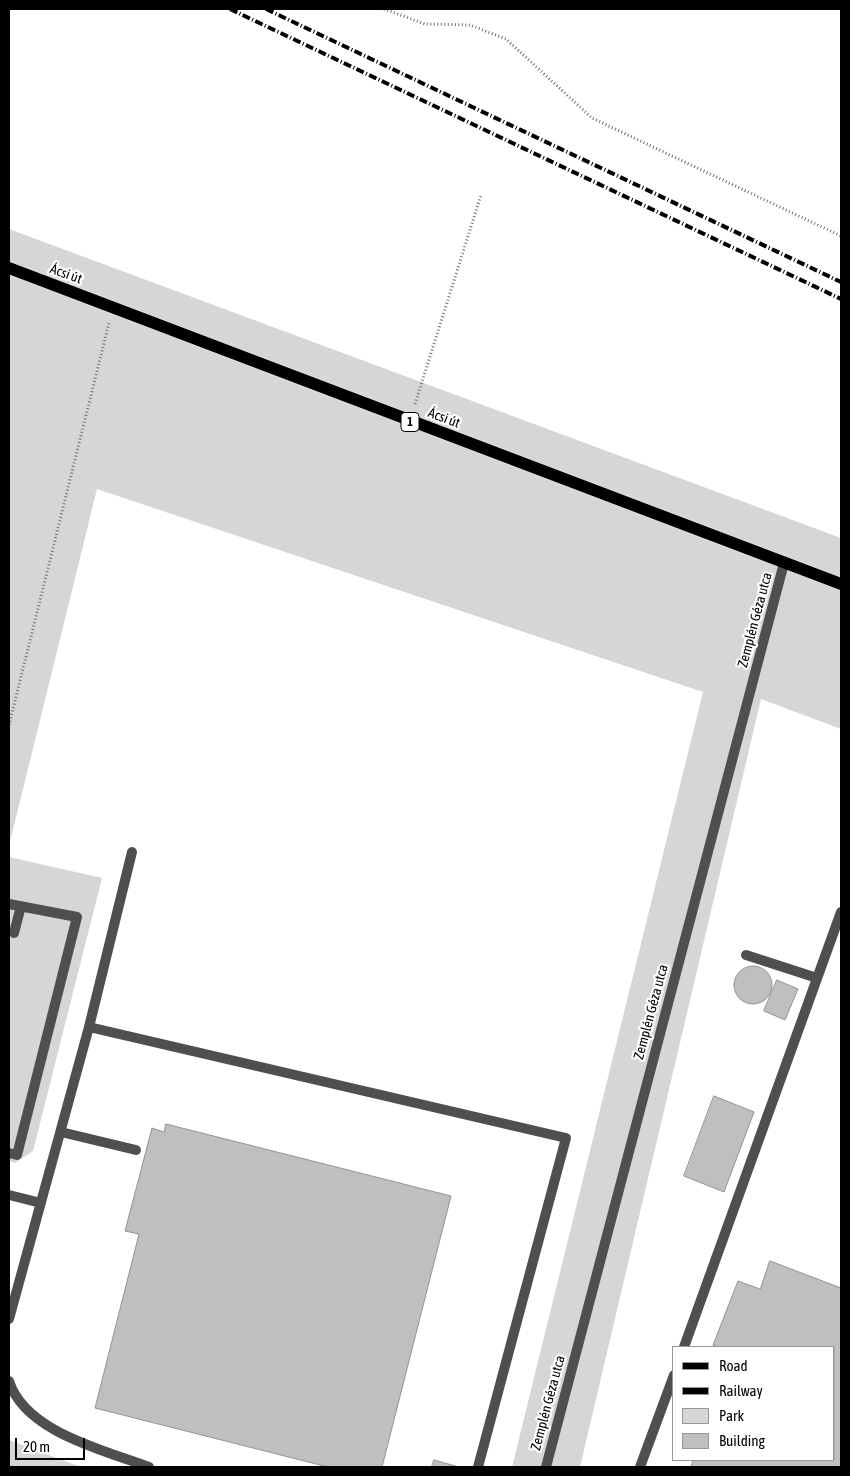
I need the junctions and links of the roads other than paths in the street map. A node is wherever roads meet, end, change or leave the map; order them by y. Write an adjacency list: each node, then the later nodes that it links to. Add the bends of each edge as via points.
1 (9, 268): 2 (main road, Ácsi út / 1)
2 (784, 563): 3 (main road, Ácsi út / 1); 23 (street, Zemplén Géza utca)
3 (841, 584)
4 (132, 852): 11 (street)
5 (9, 904): 6 (street)
6 (20, 906): 8 (street); 14 (street, via 77,917 17,1155)
7 (841, 912): 10 (street)
8 (14, 933)
9 (746, 955): 10 (street)
10 (817, 978): 18 (street)
11 (90, 1027): 12 (street); 22 (street, via 566,1138)
12 (60, 1132): 13 (street); 16 (street)
13 (136, 1150)
14 (9, 1153)
15 (9, 1195): 16 (street)
16 (41, 1203): 17 (street)
17 (9, 1319)
18 (684, 1346)
19 (672, 1379): 24 (street)
20 (9, 1381): 21 (street, via 28,1413 59,1432)
21 (149, 1467)
22 (478, 1467)
23 (546, 1467)
24 (640, 1467)

